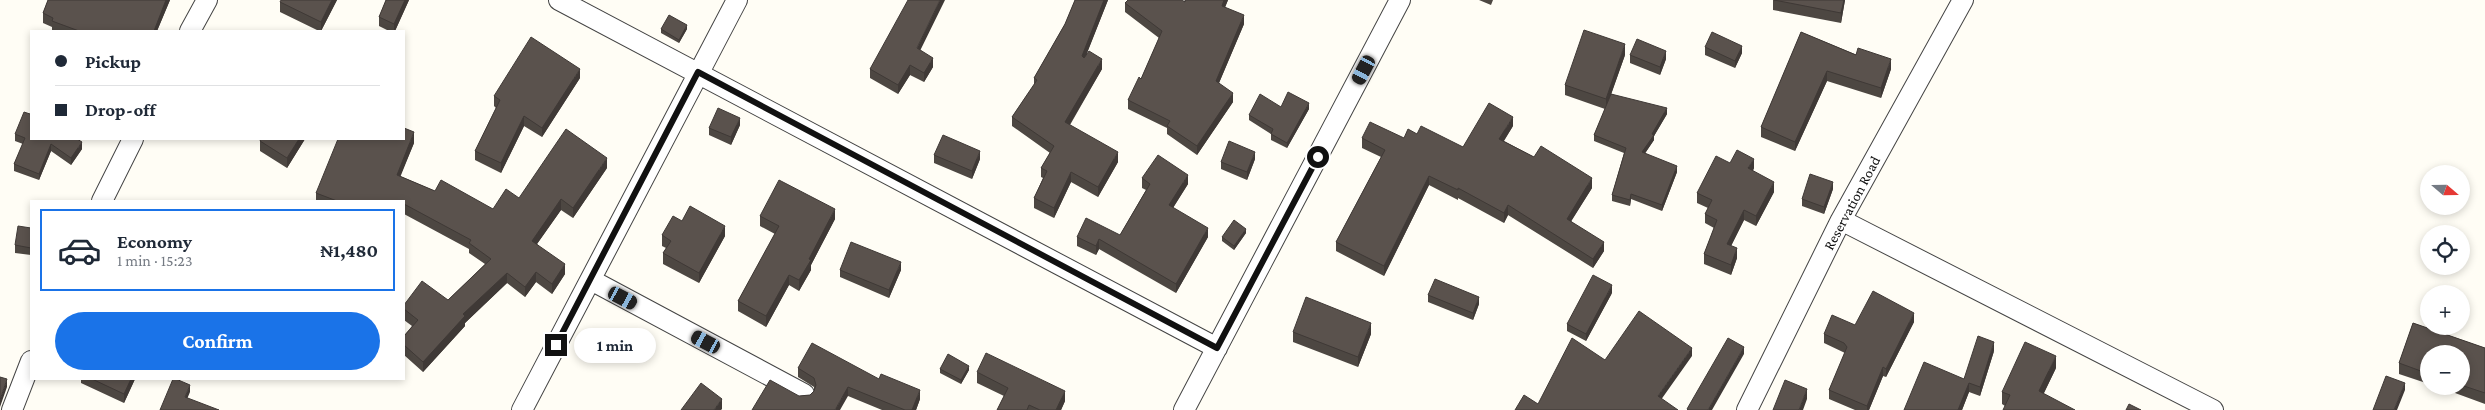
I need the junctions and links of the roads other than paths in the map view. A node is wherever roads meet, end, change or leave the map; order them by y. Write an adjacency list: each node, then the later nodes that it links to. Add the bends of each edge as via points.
1 (206, 0): 6 (street)
2 (559, 0): 7 (street)
3 (737, 0): 7 (street)
4 (1400, 0): 12 (street)
5 (1963, 0): 10 (street, Reservation Road)
6 (191, 30)
7 (698, 72): 11 (street); 12 (street)
8 (132, 140): 9 (street)
9 (102, 200)
10 (1841, 220): 15 (street); 19 (street, Reservation Road)
11 (590, 280): 14 (street); 17 (street)
12 (1217, 348): 18 (street)
13 (30, 364): 16 (street)
14 (804, 394)
15 (2192, 405): 20 (street)
16 (12, 410)
17 (522, 410)
18 (1184, 410)
19 (1748, 410)
20 (2213, 410)

